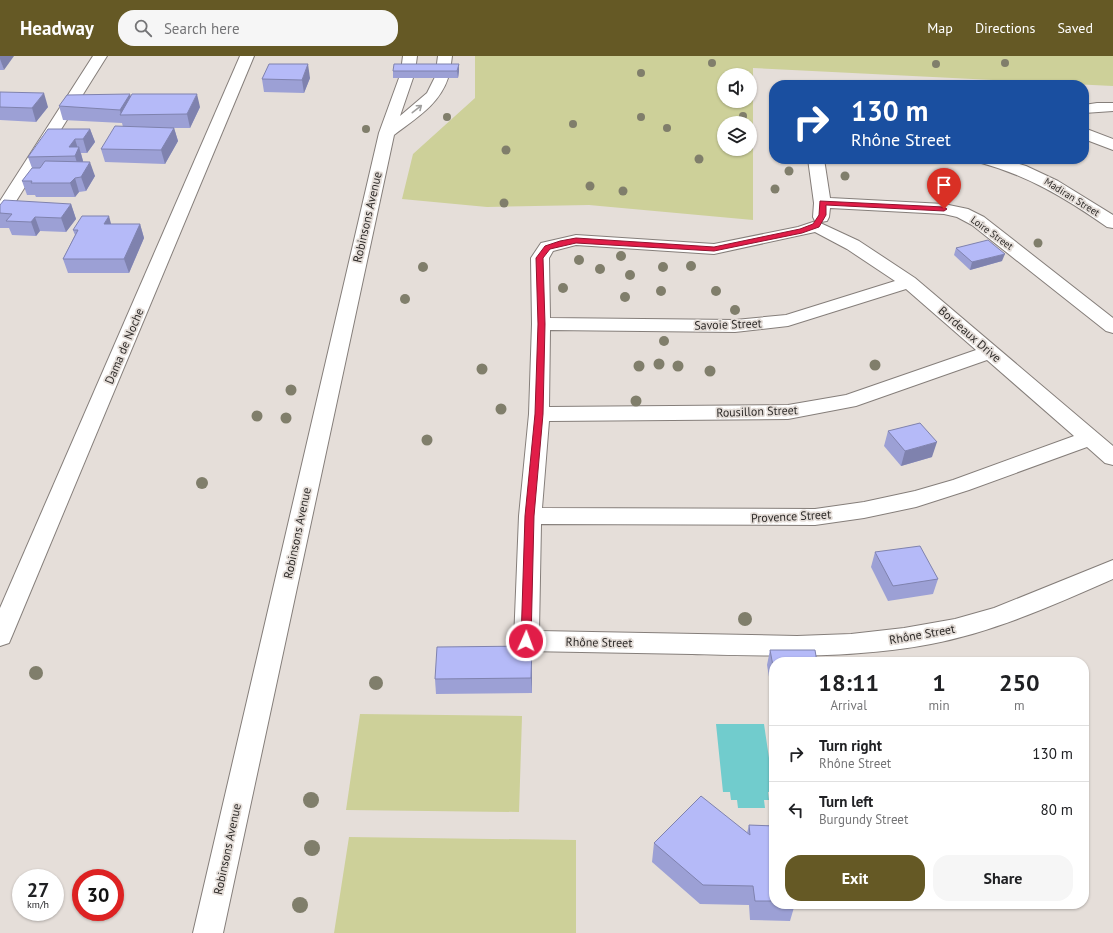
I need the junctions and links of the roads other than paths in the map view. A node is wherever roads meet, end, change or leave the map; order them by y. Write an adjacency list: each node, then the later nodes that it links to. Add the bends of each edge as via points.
1 (100, 56): 13 (street)
2 (247, 56): 25 (street, Dama de Noche)
3 (410, 56): 7 (street, Robinsons Avenue, via 407,74)
4 (445, 56): 7 (street, one-way to 4, via 429,100 439,88)
5 (1113, 107): 6 (street)
6 (1089, 108)
7 (387, 133): 26 (street, Robinsons Avenue)
8 (1089, 135): 9 (street)
9 (1113, 145)
10 (817, 164): 12 (street)
11 (1002, 164): 14 (street, Madiran Street, via 1054,184)
12 (822, 203): 15 (street, via 823,215); 18 (street, Loire Street, via 944,209 962,213 978,221)
13 (0, 214)
14 (1113, 223)
15 (816, 226): 16 (street, Bordeaux Drive, via 853,245); 17 (street, Rhône Street, via 714,249 576,240 547,247 540,258)
16 (909, 282): 17 (street, Savoie Street, via 798,317 761,324); 19 (street, Bordeaux Drive)
17 (541, 324): 20 (street, Rhône Street)
18 (1113, 327)
19 (990, 352): 20 (street, Rousillon Street, via 849,402 788,412); 21 (street, Bordeaux Drive)
20 (539, 414): 23 (street, Rhône Street)
21 (1089, 438): 22 (street, Bordeaux Drive); 23 (street, Provence Street, via 916,499 815,517)
22 (1113, 458)
23 (530, 516): 24 (street, Rhône Street, via 526,641 794,646 870,643 932,634 972,624 1041,600)
24 (1113, 569)
25 (0, 636)
26 (208, 933)

